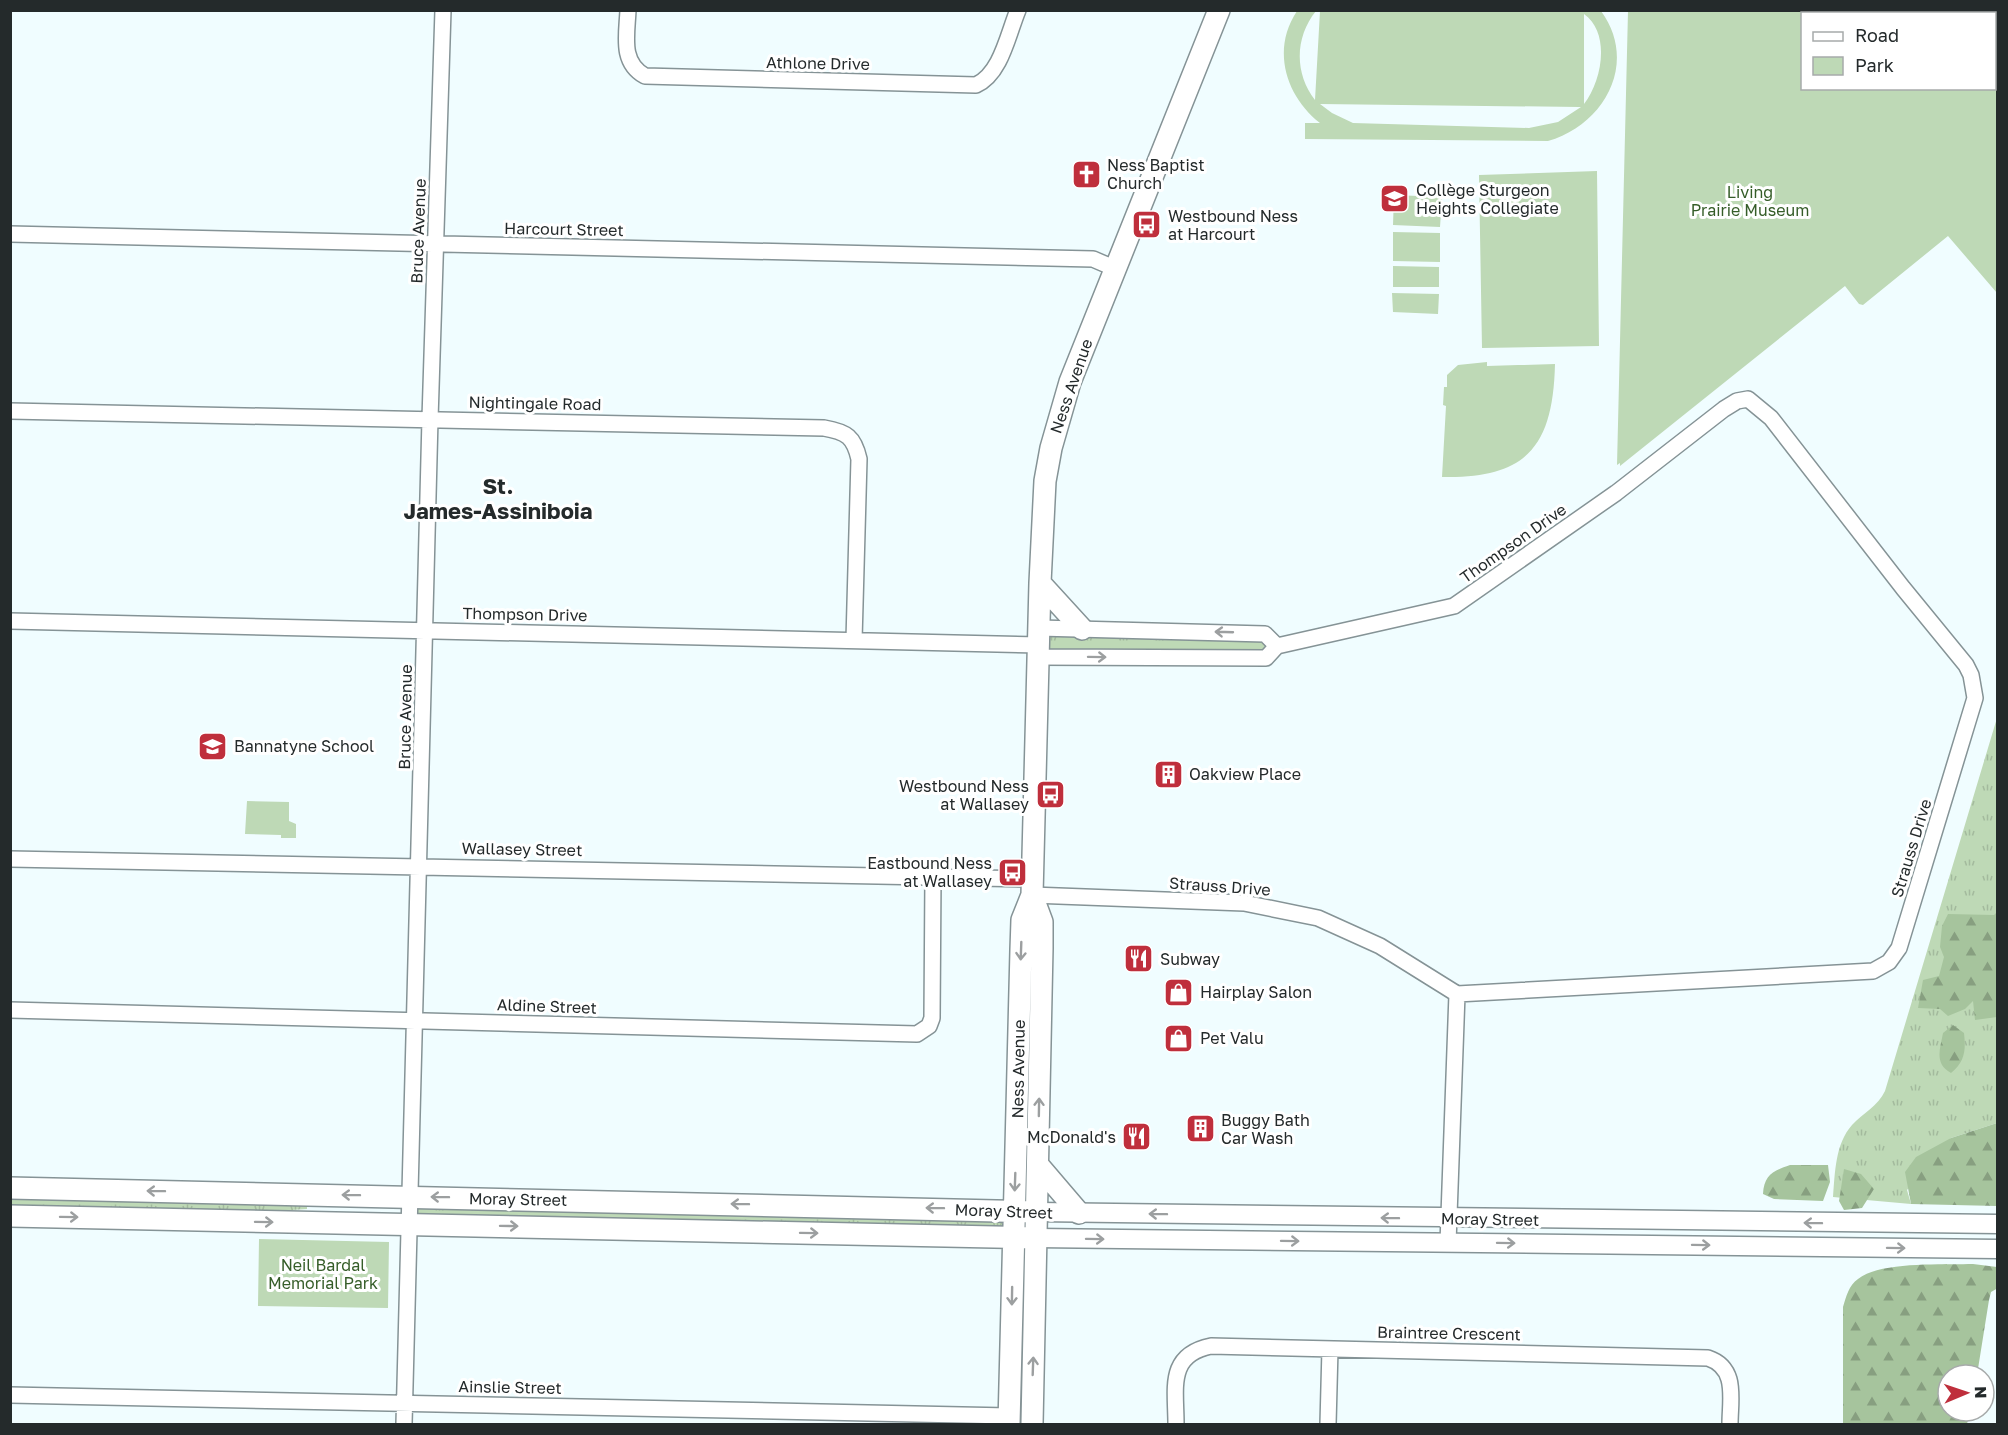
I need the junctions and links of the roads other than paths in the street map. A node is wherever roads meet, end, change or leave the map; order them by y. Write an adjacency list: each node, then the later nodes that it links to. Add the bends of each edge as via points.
1 (444, 10): 6 (street, Bruce Avenue)
2 (628, 10): 3 (street, Athlone Drive, via 627,54 635,70 645,76 976,85 996,64)
3 (1018, 10)
4 (1219, 10): 7 (main road, Ness Avenue)
5 (10, 234): 6 (street, Harcourt Street)
6 (435, 244): 7 (street, Harcourt Street, via 1093,259); 10 (street, Bruce Avenue)
7 (1114, 268): 11 (main road, Ness Avenue, via 1070,381 1051,448)
8 (1737, 401): 17 (street, Thompson Drive, via 1616,493 1454,606); 22 (street, Strauss Drive, via 1748,399 1771,418 1971,675 1973,709 1899,948 1882,967 1861,973)
9 (10, 411): 10 (street, Nightingale Road)
10 (430, 419): 14 (street, Bruce Avenue); 15 (street, Nightingale Road, via 840,431 855,442 859,459)
11 (1040, 583): 13 (main road); 16 (main road, Ness Avenue)
12 (10, 621): 14 (street, Thompson Drive)
13 (1082, 629): 16 (street, Thompson Drive); 17 (street, Thompson Drive, one-way to 13, via 1265,634)
14 (425, 630): 15 (street, Thompson Drive); 19 (street, Bruce Avenue)
15 (854, 640): 16 (street, Thompson Drive)
16 (1039, 643): 17 (street, Thompson Drive, one-way to 17, via 1266,658); 21 (main road, Ness Avenue)
17 (1277, 646)
18 (10, 859): 19 (street, Wallasey Street)
19 (419, 865): 20 (street, Wallasey Street); 24 (street, Bruce Avenue)
20 (933, 876): 21 (street, Wallasey Street); 24 (street, Aldine Street, via 932,1018 929,1026 917,1034)
21 (1032, 887): 22 (street, Strauss Drive, via 1244,903 1308,915 1380,946); 25 (main road, Ness Avenue, one-way to 21, via 1042,922); 28 (main road, Ness Avenue, one-way to 28, via 1022,920)
22 (1457, 994): 32 (street)
23 (10, 1010): 24 (street, Aldine Street)
24 (414, 1019): 27 (street, Bruce Avenue)
25 (1038, 1165): 29 (main road, Ness Avenue); 30 (main road)
26 (10, 1188): 27 (main road, Moray Street, one-way to 26)
27 (410, 1197): 28 (main road, Moray Street, one-way to 27); 34 (street, Bruce Avenue)
28 (1014, 1210): 29 (main road, Moray Street); 35 (main road, Ness Avenue)
29 (1037, 1212): 30 (street, Moray Street); 36 (main road, Ness Avenue)
30 (1079, 1213): 32 (street, Moray Street, one-way to 30)
31 (10, 1216): 34 (main road, Moray Street, one-way to 34)
32 (1448, 1219): 33 (street, Moray Street, one-way to 32); 37 (street)
33 (1998, 1224)
34 (409, 1226): 35 (main road, Moray Street, one-way to 35); 41 (street, Bruce Avenue)
35 (1013, 1238): 36 (main road, Moray Street); 42 (main road, Ness Avenue, one-way to 42)
36 (1036, 1238): 37 (street, Moray Street, one-way to 37); 44 (main road, Ness Avenue, one-way to 36)
37 (1448, 1243): 38 (street, Moray Street, one-way to 38)
38 (1998, 1250)
39 (1329, 1349): 45 (street, Braintree Crescent, via 1212,1346 1195,1350 1179,1365); 46 (street); 47 (street, Braintree Crescent, via 1708,1358 1722,1365 1730,1379)
40 (10, 1395): 41 (street, Ainslie Street)
41 (404, 1403): 42 (street, Ainslie Street); 43 (street, Bruce Avenue)
42 (1009, 1420)
43 (404, 1425)
44 (1032, 1425)
45 (1176, 1425)
46 (1328, 1425)
47 (1730, 1425)

